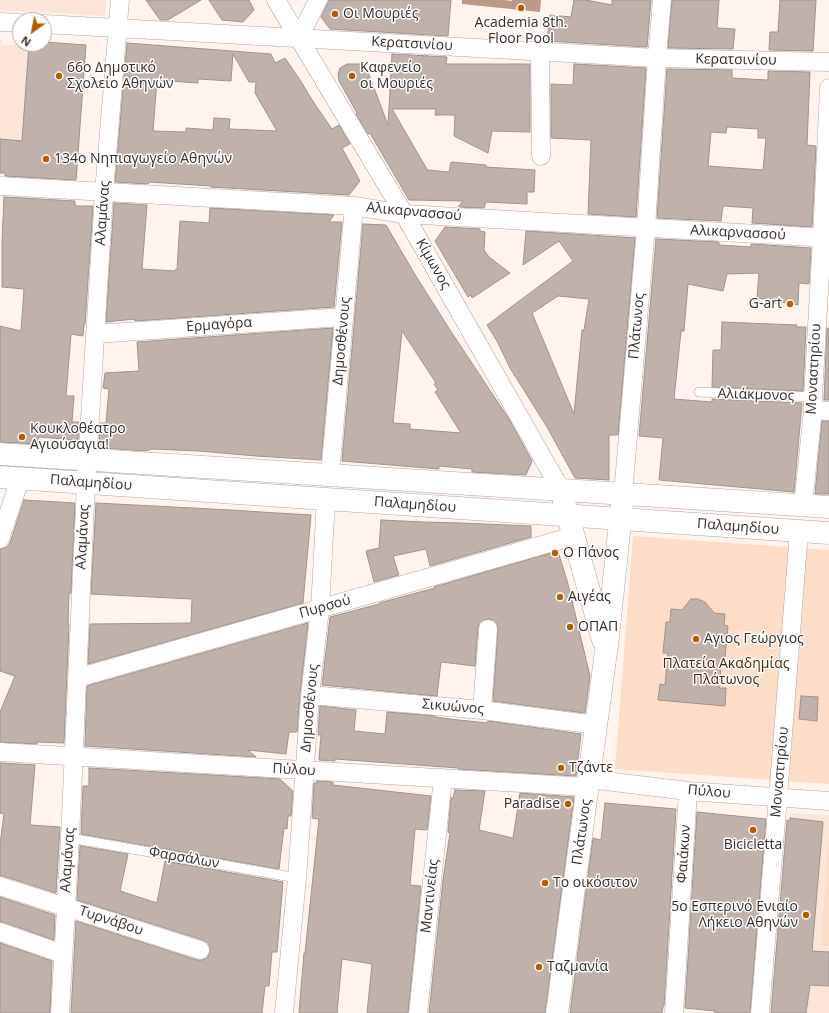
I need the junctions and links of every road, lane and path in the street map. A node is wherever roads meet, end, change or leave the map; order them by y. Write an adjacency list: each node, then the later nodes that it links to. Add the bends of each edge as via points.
1 (120, 0): 8 (street, Αλαμάνας)
2 (276, 0): 9 (street, Κίμωνος)
3 (318, 0): 9 (street)
4 (662, 0): 11 (street, Πλάτωνος)
5 (0, 22): 6 (street)
6 (12, 23)
7 (52, 24): 8 (street, Κερατσινίου)
8 (117, 28): 9 (street, Κερατσινίου); 16 (street, Αλαμάνας)
9 (299, 38): 10 (street, Κερατσινίου); 18 (street, Κίμωνος)
10 (540, 52): 11 (street, Κερατσινίου); 14 (street)
11 (657, 58): 12 (street, Κερατσινίου); 19 (street, Πλάτωνος)
12 (829, 62)
13 (829, 88): 20 (street, Μοναστηρίου)
14 (541, 156)
15 (0, 186): 16 (street, Αλικαρνασσού)
16 (104, 193): 17 (street, Αλικαρνασσού); 22 (street, Αλαμάνας)
17 (354, 206): 18 (street, Αλικαρνασσού); 21 (street, Δημοσθένους)
18 (404, 214): 19 (street, Αλικαρνασσού); 30 (street, Κίμωνος)
19 (646, 227): 20 (street, Αλικαρνασσού); 31 (street, Πλάτωνος)
20 (825, 238): 24 (street, Μοναστηρίου)
21 (344, 317): 22 (street, Ερμαγόρα); 27 (street, Δημοσθένους)
22 (95, 334): 26 (street, Αλαμάνας)
23 (699, 392): 24 (lane, Αλιάκμονος)
24 (818, 406): 33 (street, Μοναστηρίου)
25 (0, 454): 26 (street, Παλαμηδίου)
26 (88, 459): 27 (street, Παλαμηδίου); 29 (street, Αλαμάνας)
27 (330, 475): 30 (street, Παλαμηδίου)
28 (10, 478): 29 (street, Παλαμηδίου); 39 (street)
29 (86, 483): 32 (street, Παλαμηδίου); 43 (street, Αλαμάνας)
30 (561, 490): 31 (street, Παλαμηδίου); 36 (street, Πλάτωνος)
31 (623, 494): 33 (street, Παλαμηδίου); 35 (street, Πλάτωνος)
32 (326, 499): 36 (street, Παλαμηδίου); 40 (street, Δημοσθένους)
33 (803, 506): 34 (street, Παλαμηδίου)
34 (829, 507)
35 (620, 519): 36 (street, Παλαμηδίου); 37 (street, Παλαμηδίου); 42 (street, Πλάτωνος)
36 (571, 526): 40 (street, Πυρσού); 42 (street, Πλάτωνος)
37 (799, 531): 38 (street, Παλαμηδίου); 53 (street, Μοναστηρίου)
38 (829, 533)
39 (0, 539)
40 (320, 609): 43 (street, Πυρσού); 44 (street, Δημοσθένους)
41 (488, 629): 45 (street)
42 (606, 651): 46 (street, Πλάτωνος)
43 (77, 678): 48 (street, Αλαμάνας)
44 (310, 695): 45 (street, Σικυώνος); 49 (street, Δημοσθένους)
45 (482, 710): 46 (street, Σικυώνος)
46 (596, 725): 51 (street, Πλάτωνος)
47 (0, 752): 48 (street, Πύλου)
48 (74, 757): 49 (street, Πύλου); 55 (street, Αλαμάνας)
49 (304, 770): 50 (street, Πύλου); 56 (street, Δημοσθένους)
50 (443, 778): 51 (street, Πύλου); 64 (street, Μαντινείας)
51 (588, 783): 52 (street, Πύλου); 65 (street, Πλάτωνος)
52 (688, 791): 53 (street, Πύλου); 66 (street, Φαιάκων)
53 (778, 797): 54 (street, Πύλου); 67 (street, Μοναστηρίου)
54 (829, 801)
55 (70, 838): 56 (lane, Φαρσάλων); 58 (street, Αλαμάνας)
56 (297, 878): 63 (street, Δημοσθένους)
57 (0, 886): 58 (street, Τυρνάβου)
58 (65, 906): 60 (street, Τυρνάβου); 61 (street, Αλαμάνας)
59 (0, 932): 61 (street)
60 (200, 950)
61 (63, 954): 62 (street, Αλαμάνας)
62 (60, 1013)
63 (284, 1013)
64 (418, 1013)
65 (557, 1013)
66 (674, 1013)
67 (760, 1013)

